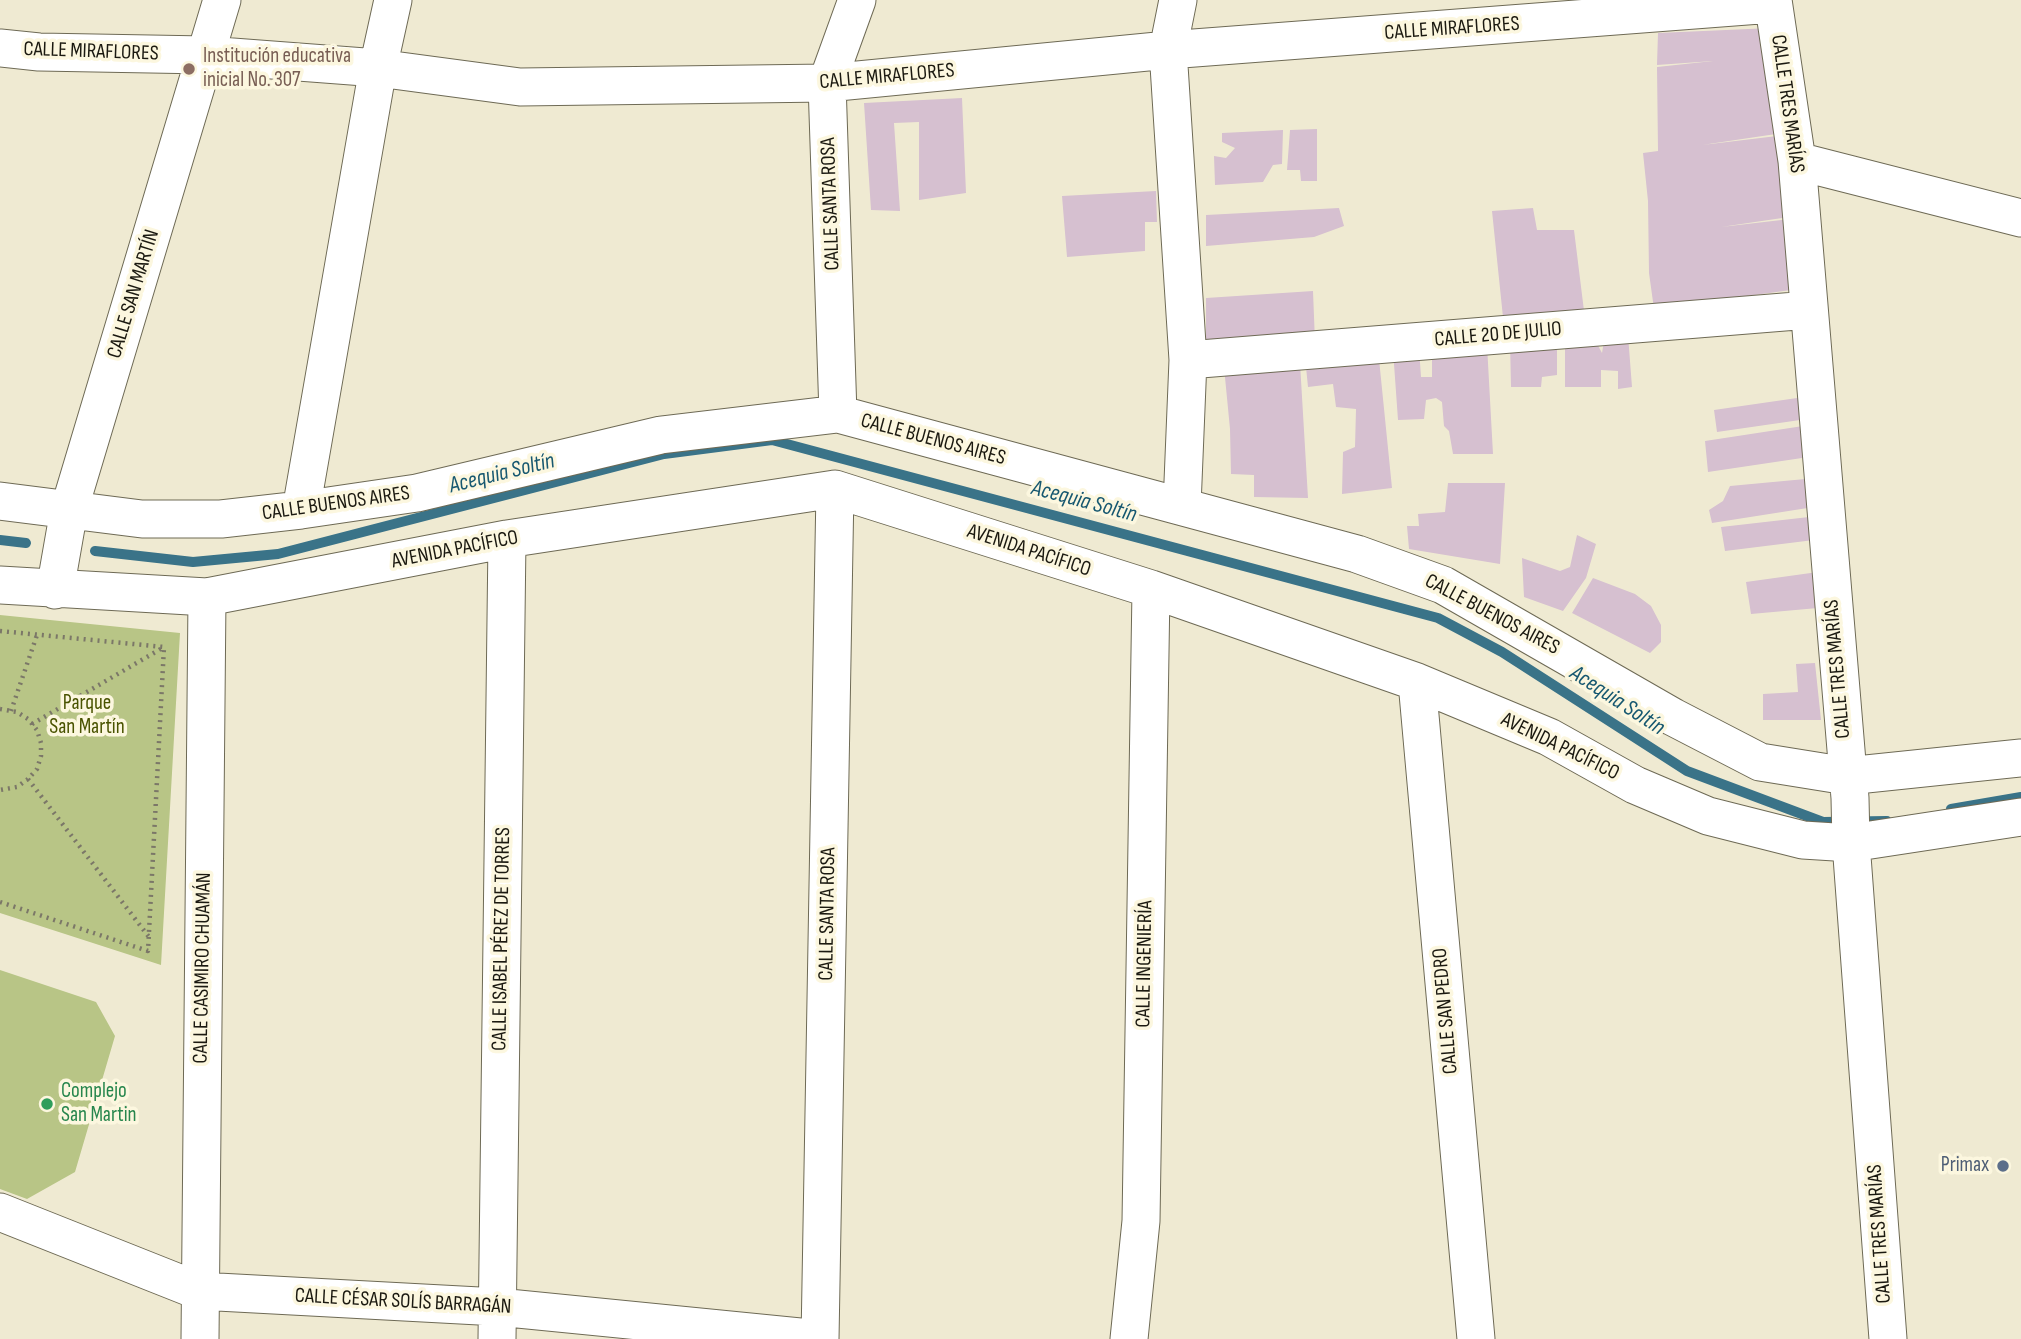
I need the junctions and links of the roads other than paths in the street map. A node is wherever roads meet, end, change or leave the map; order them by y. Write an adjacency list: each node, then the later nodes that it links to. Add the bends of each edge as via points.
1 (222, 0): 8 (street, CALLE SAN MARTÍN)
2 (393, 0): 9 (street)
3 (856, 0): 10 (street, CALLE SANTA ROSA)
4 (1178, 0): 7 (street)
5 (1773, 2): 7 (street, CALLE MIRAFLORES); 11 (street, CALLE TRES MARÍAS)
6 (0, 48): 8 (street, CALLE MIRAFLORES)
7 (1168, 50): 10 (street, CALLE MIRAFLORES); 14 (street)
8 (206, 55): 9 (street, CALLE MIRAFLORES); 19 (street, CALLE SAN MARTÍN)
9 (378, 68): 10 (street, CALLE MIRAFLORES, via 520,87); 20 (street)
10 (827, 83): 15 (street, CALLE SANTA ROSA)
11 (1797, 161): 12 (street); 13 (street, CALLE TRES MARÍAS)
12 (2021, 218)
13 (1809, 310): 14 (street, CALLE 20 DE JULIO); 28 (street, CALLE TRES MARÍAS)
14 (1188, 360): 18 (street)
15 (838, 414): 18 (street, CALLE BUENOS AIRES); 20 (street, CALLE BUENOS AIRES, via 661,435 417,493)
16 (835, 489): 21 (street, AVENIDA PACÍFICO); 23 (street, AVENIDA PACÍFICO); 34 (street, CALLE SANTA ROSA)
17 (0, 501): 19 (street, CALLE BUENOS AIRES)
18 (1182, 506): 28 (street, CALLE BUENOS AIRES, via 1357,554 1443,585)
19 (69, 510): 20 (street, CALLE BUENOS AIRES, via 142,519 220,519); 24 (street, CALLE SAN MARTÍN)
20 (301, 510)
21 (507, 539): 25 (street, AVENIDA PACÍFICO); 32 (street, CALLE ISABEL PÉREZ DE TORRES)
22 (0, 585): 24 (street, AVENIDA PACÍFICO)
23 (1151, 589): 26 (street, AVENIDA PACÍFICO); 35 (street, CALLE INGENIERÍA, via 1141,1222)
24 (55, 590): 25 (street, AVENIDA PACÍFICO)
25 (207, 597): 31 (street, CALLE CASIMIRO CHUAMÁN)
26 (1417, 682): 28 (street, AVENIDA PACÍFICO, via 1549,737 1635,785 1707,816 1803,840); 36 (street, CALLE SAN PEDRO)
27 (2021, 758): 28 (street, CALLE BUENOS AIRES)
28 (1850, 812): 29 (street, AVENIDA PACÍFICO); 37 (street, CALLE TRES MARÍAS)
29 (2021, 817)
30 (0, 1212): 31 (street, CALLE CÉSAR SOLÍS BARRAGÁN)
31 (199, 1291): 32 (street, CALLE CÉSAR SOLÍS BARRAGÁN); 33 (street, CALLE CASIMIRO CHUAMÁN)
32 (497, 1323): 34 (street, CALLE CÉSAR SOLÍS BARRAGÁN)
33 (200, 1339)
34 (820, 1339)
35 (1129, 1339)
36 (1476, 1339)
37 (1888, 1339)

